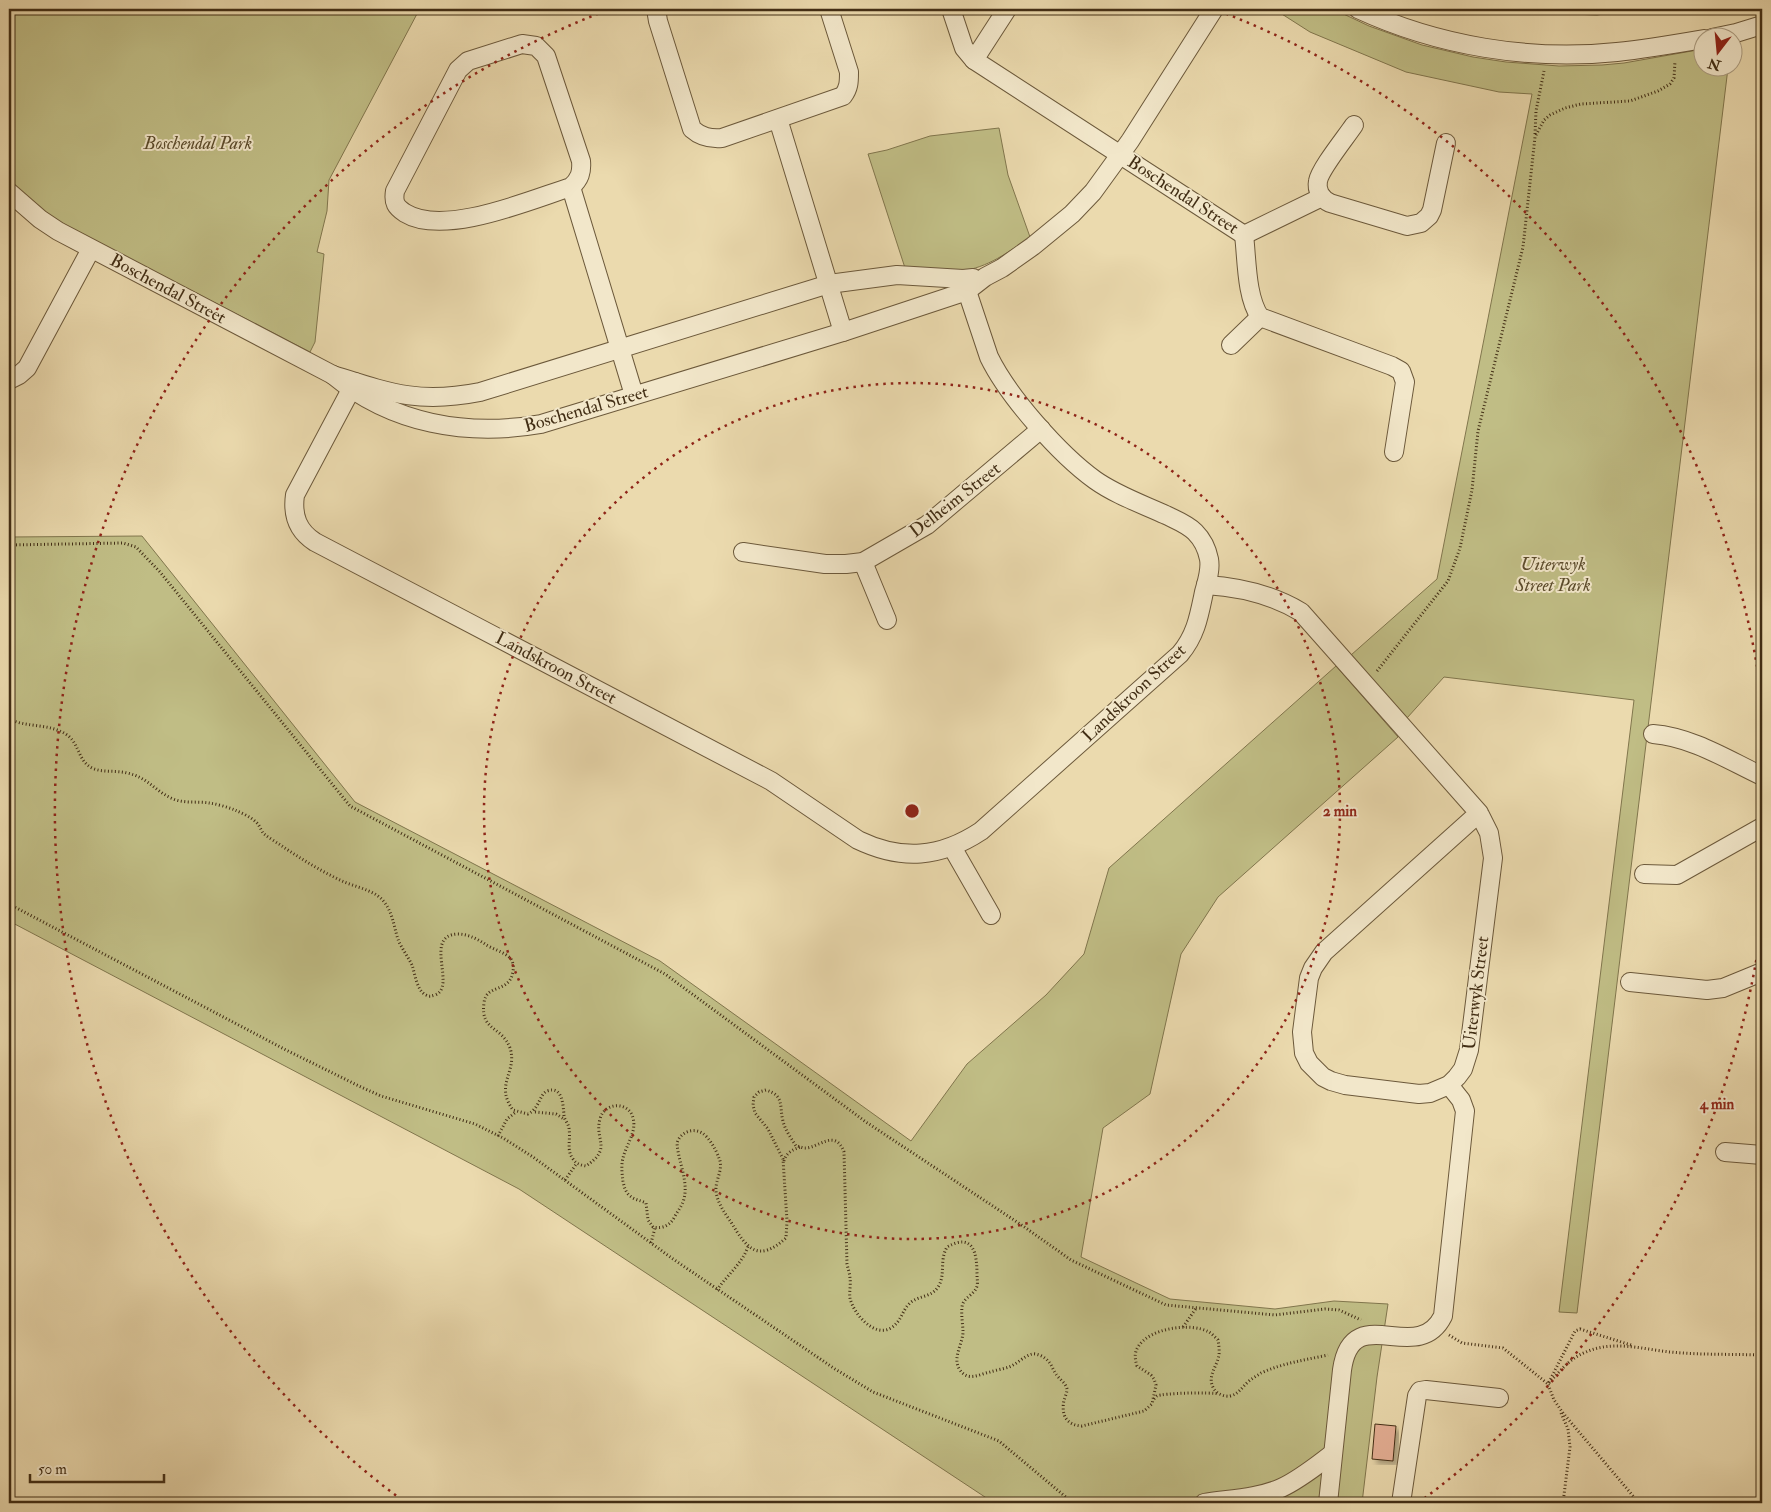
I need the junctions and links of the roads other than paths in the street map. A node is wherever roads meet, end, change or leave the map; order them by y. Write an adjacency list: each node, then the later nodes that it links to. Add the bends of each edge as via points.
1 (656, 9): 11 (street, via 692,129 711,139 722,138)
2 (829, 9): 11 (street, via 849,72 847,90 834,100)
3 (951, 9): 10 (street, via 962,42)
4 (1007, 9): 10 (street)
5 (1214, 9): 14 (street, Boschendal Street)
6 (1358, 9): 9 (street, via 1403,28 1499,50 1581,55)
7 (1762, 25): 8 (street)
8 (1744, 31)
9 (1694, 41)
10 (974, 60): 14 (street)
11 (778, 119): 20 (street)
12 (1354, 125): 17 (street, via 1319,176 1318,187)
13 (1446, 143): 17 (street, via 1432,210 1421,223 1407,226 1330,203)
14 (1121, 154): 18 (street, Boschendal Street); 21 (street, Boschendal Street, via 1072,214 1002,268)
15 (571, 187): 15 (street, via 474,218 448,221 428,221 411,216 397,208 394,197 458,70 468,61 522,44 541,49 546,56 581,160 581,173); 25 (street)
16 (9, 192): 19 (street, Boschendal Street, via 40,219)
17 (1322, 197): 18 (street)
18 (1244, 235): 22 (street, via 1249,284)
19 (91, 249): 26 (street, via 27,368); 27 (street, Boschendal Street)
20 (829, 284): 21 (street, Boschendal Street, via 897,275); 23 (street); 25 (street, Boschendal Street)
21 (965, 285): 23 (street, Boschendal Street); 29 (street, Landskroon Street, via 995,369)
22 (1260, 317): 24 (street); 30 (street, via 1401,371 1405,382)
23 (843, 332): 28 (street, Boschendal Street)
24 (1231, 345)
25 (619, 349): 27 (street, Boschendal Street, via 459,396 408,396); 28 (street)
26 (9, 380)
27 (353, 386): 28 (street, Boschendal Street, via 396,412 440,425 472,430 542,424); 39 (street, Landskroon Street, via 295,495 296,520 307,537 771,781 858,840 901,854 931,853)
28 (634, 396)
29 (1041, 429): 32 (street, Delheim Street, via 927,525); 33 (street, Landskroon Street, via 1075,464 1097,481 1196,533 1209,560)
30 (1394, 452)
31 (743, 552): 32 (street, Delheim Street, via 825,564)
32 (863, 562): 34 (street)
33 (1206, 585): 37 (street, Uiterwyk Street, via 1256,592 1300,612); 39 (street, Landskroon Street, via 1195,632 1180,654 980,831)
34 (887, 620)
35 (1654, 734): 36 (street, via 1688,741)
36 (1762, 776)
37 (1479, 813): 44 (street, Uiterwyk Street, via 1491,844 1491,873 1469,1050 1463,1069); 44 (street, via 1324,952 1309,978 1302,1032 1304,1053 1309,1063 1331,1081 1419,1094)
38 (1762, 827): 40 (street, via 1677,875)
39 (952, 847): 41 (street)
40 (1644, 874)
41 (992, 915)
42 (1762, 972): 43 (street, via 1723,988 1707,990)
43 (1630, 982)
44 (1449, 1085): 48 (street, via 1461,1100 1465,1112 1443,1316 1436,1327 1424,1336 1369,1334 1351,1344 1343,1365)
45 (1725, 1152): 46 (street)
46 (1762, 1155)
47 (1499, 1398): 51 (street, via 1426,1390 1418,1393)
48 (1332, 1454): 49 (street, via 1280,1489); 50 (street)
49 (1204, 1503)
50 (1328, 1503)
51 (1401, 1503)

